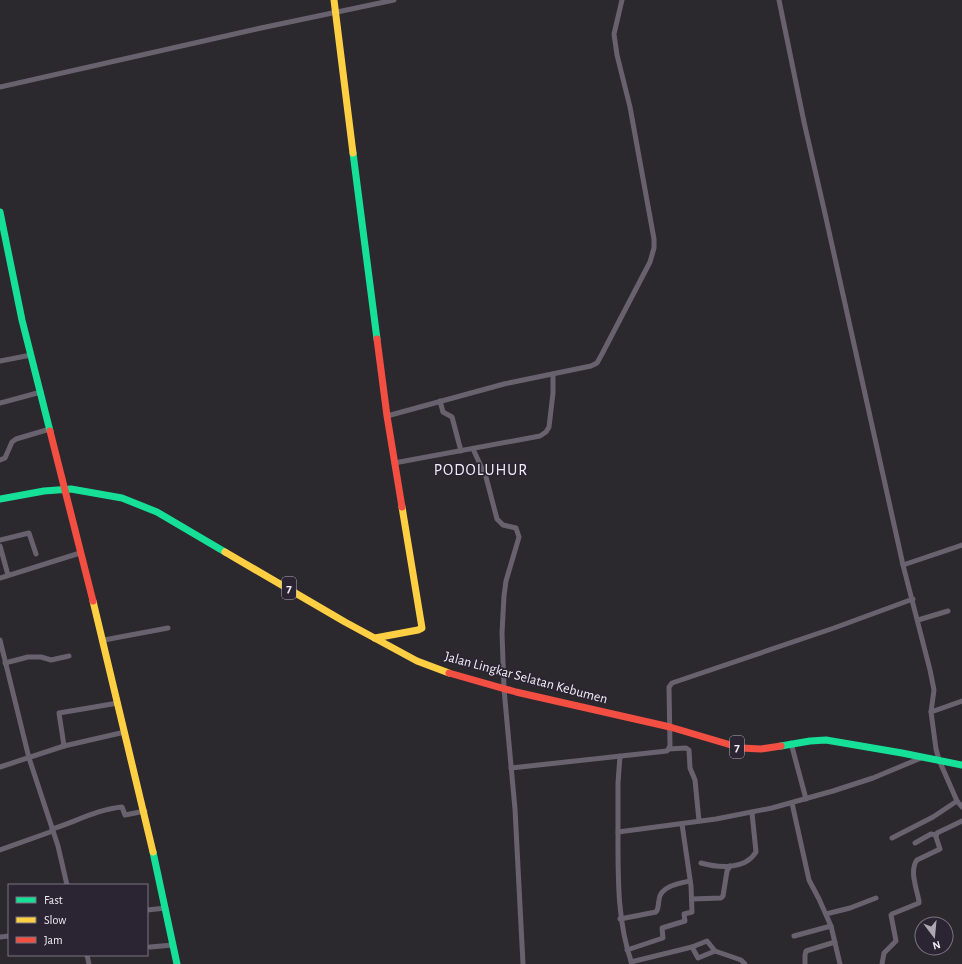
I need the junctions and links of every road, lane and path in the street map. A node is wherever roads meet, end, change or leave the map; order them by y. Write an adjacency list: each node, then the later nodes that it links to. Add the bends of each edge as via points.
1 (334, 0): 6 (main road)
2 (394, 0): 5 (street)
3 (622, 0): 11 (street, via 614,34 630,107 654,248 650,262 597,363)
4 (780, 0): 28 (street, via 804,122)
5 (386, 1): 6 (street)
6 (336, 12): 7 (street); 15 (main road)
7 (0, 87)
8 (0, 212): 9 (main road)
9 (31, 355): 10 (street); 12 (main road)
10 (0, 361)
11 (553, 374): 13 (street); 17 (street, via 549,427 544,434)
12 (41, 392): 14 (street); 16 (main road)
13 (440, 401): 15 (street); 18 (street, via 443,412 452,417)
14 (0, 403)
15 (387, 416): 20 (main road)
16 (50, 430): 19 (street, via 16,439 5,458); 21 (main road)
17 (473, 449): 18 (street); 40 (street, via 486,478 497,519 503,525 516,528 519,537 506,580 504,596 502,633)
18 (461, 451): 20 (street)
19 (0, 460)
20 (394, 463): 35 (main road, via 422,628)
21 (68, 489): 22 (main road, Jalan Lingkar Selatan Kebumen / 7); 26 (main road); 35 (main road, Jalan Lingkar Selatan Kebumen / 7, via 122,498 157,512)
22 (0, 499)
23 (0, 540): 27 (street, via 29,533)
24 (962, 545): 28 (street)
25 (0, 546): 29 (street)
26 (80, 553): 29 (street); 37 (main road)
27 (36, 554)
28 (903, 564): 31 (street)
29 (8, 575): 30 (street)
30 (0, 578)
31 (913, 599): 33 (street); 44 (street, via 672,683 669,687)
32 (948, 611): 33 (street)
33 (918, 620): 43 (street, via 934,690)
34 (168, 628): 37 (street)
35 (375, 638): 40 (main road, Jalan Lingkar Selatan Kebumen / 7, via 417,661 444,672)
36 (0, 640): 39 (street)
37 (104, 640): 42 (main road)
38 (69, 656): 39 (street, via 51,660 44,657 28,657)
39 (5, 663): 51 (street)
40 (506, 689): 44 (main road, Jalan Lingkar Selatan Kebumen / 7); 55 (street)
41 (962, 701): 43 (street)
42 (118, 703): 45 (main road); 47 (street, via 60,713)
43 (931, 712): 52 (street)
44 (670, 727): 46 (main road, Jalan Lingkar Selatan Kebumen / 7, via 750,750); 48 (street)
45 (125, 732): 47 (street); 60 (main road)
46 (791, 743): 50 (main road, Jalan Lingkar Selatan Kebumen / 7, via 821,740); 56 (street)
47 (64, 746): 51 (street)
48 (669, 749): 49 (street); 62 (street, via 689,750 689,766 695,780)
49 (620, 756): 55 (street); 66 (street)
50 (925, 757): 52 (main road, Jalan Lingkar Selatan Kebumen / 7); 56 (street, via 873,778)
51 (29, 758): 54 (street); 65 (street)
52 (939, 760): 53 (main road, Jalan Lingkar Selatan Kebumen / 7); 57 (street)
53 (962, 765)
54 (0, 767)
55 (514, 768): 91 (street)
56 (806, 799): 58 (street)
57 (957, 801): 59 (street); 68 (street, via 934,817)
58 (792, 803): 61 (street); 79 (street, via 809,880)
59 (962, 808)
60 (145, 811): 65 (street, via 125,815 122,807 115,808); 77 (main road)
61 (752, 812): 62 (street); 72 (street, via 756,854 741,864)
62 (699, 821): 64 (street)
63 (962, 821): 67 (street)
64 (682, 824): 66 (street); 73 (street)
65 (53, 830): 70 (street); 74 (street)
66 (618, 832): 80 (street)
67 (936, 835): 69 (street, via 931,834); 95 (street, via 940,849 915,863 914,873 920,901 892,914 896,941 884,953)
68 (892, 838)
69 (915, 843)
70 (0, 850)
71 (701, 863): 72 (street)
72 (730, 866): 76 (street, via 721,898)
73 (690, 881): 76 (street); 80 (street, via 662,892 659,897 659,909 656,912)
74 (68, 884)
75 (876, 898): 79 (street)
76 (692, 899): 87 (street, via 692,912 684,914 686,921 662,928 663,938)
77 (166, 908): 78 (street); 84 (main road)
78 (148, 910)
79 (826, 914): 81 (street)
80 (620, 919): 87 (street)
81 (831, 926): 82 (street); 83 (street)
82 (794, 936)
83 (835, 942): 93 (street, via 806,951); 94 (street)
84 (173, 945): 85 (street); 90 (main road)
85 (150, 947)
86 (692, 947): 88 (street, via 707,941); 88 (street, via 698,958); 89 (street)
87 (627, 950): 89 (street)
88 (715, 951): 92 (street, via 741,960)
89 (632, 963)
90 (177, 964)
91 (523, 964)
92 (745, 964)
93 (805, 964)
94 (840, 964)
95 (882, 964)

